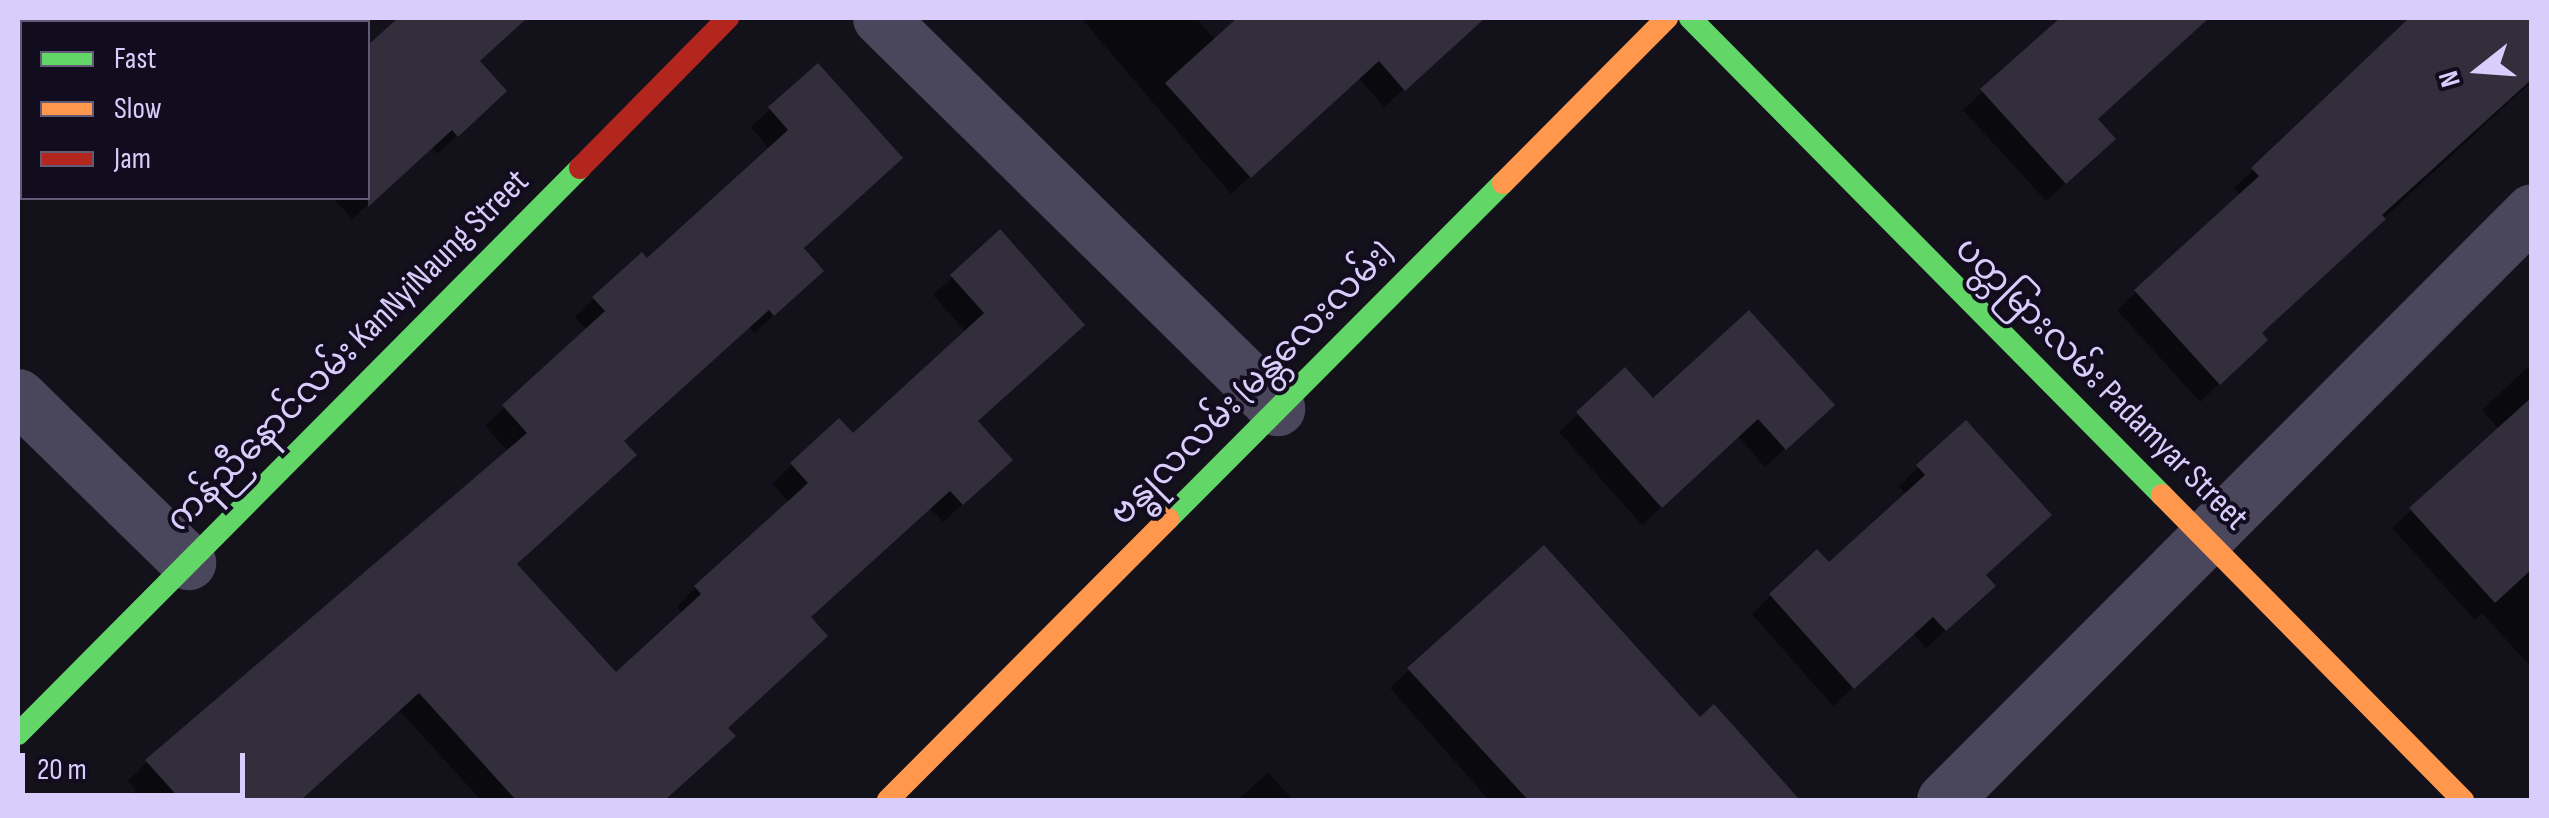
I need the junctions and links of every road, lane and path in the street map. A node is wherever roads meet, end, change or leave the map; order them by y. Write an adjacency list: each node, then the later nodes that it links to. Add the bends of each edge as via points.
1 (728, 18): 9 (street, ကန်ညီနောင်လမ်း KanNyiNaung Street)
2 (880, 18): 7 (street)
3 (1666, 18): 7 (street, ဗန္ဓုလလမ်း (မန္တလေးလမ်း))
4 (1690, 18): 8 (street, ပတ္တမြားလမ်း Padamyar Street)
5 (2532, 212): 8 (street)
6 (18, 396): 9 (street)
7 (1278, 408): 11 (street, ဗန္ဓုလလမ်း (မန္တလေးလမ်း))
8 (2205, 539): 12 (street); 13 (street, ပတ္တမြားလမ်း Padamyar Street)
9 (188, 562): 10 (street, ကန်ညီနောင်လမ်း KanNyiNaung Street)
10 (18, 734)
11 (888, 800)
12 (1944, 800)
13 (2462, 800)

